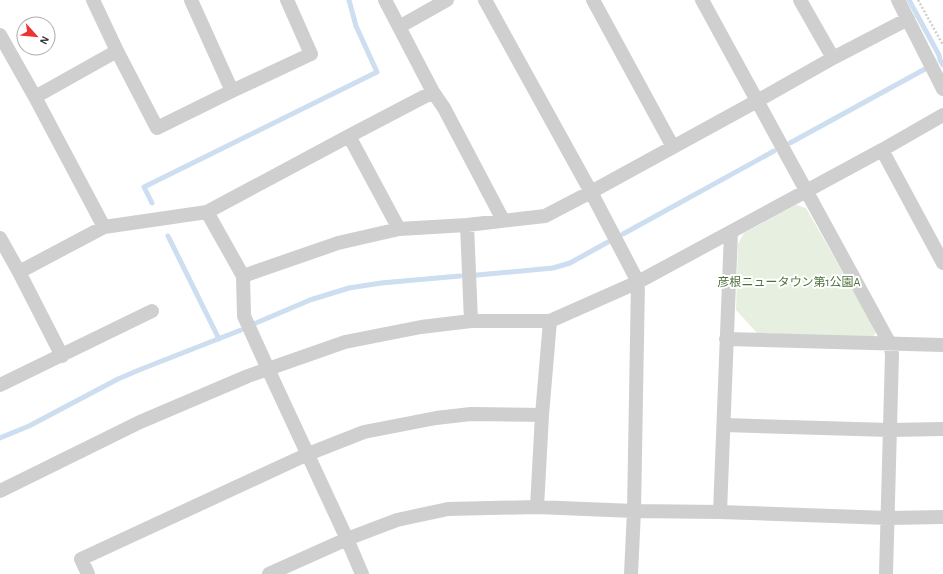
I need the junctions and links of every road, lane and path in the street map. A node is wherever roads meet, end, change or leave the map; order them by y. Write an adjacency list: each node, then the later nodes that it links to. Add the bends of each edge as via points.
1 (93, 0): 16 (street)
2 (191, 0): 18 (street)
3 (286, 0): 18 (street, via 311,54)
4 (385, 0): 13 (street)
5 (447, 0): 13 (street)
6 (485, 0): 28 (street)
7 (593, 0): 25 (street)
8 (702, 0): 22 (street)
9 (800, 0): 17 (street)
10 (898, 0): 12 (street)
11 (918, 0): 15 (path)
12 (908, 19): 17 (street); 19 (street)
13 (399, 27): 20 (street)
14 (0, 35): 21 (street)
15 (943, 45)
16 (117, 51): 18 (street, via 158,128); 21 (street)
17 (833, 58): 22 (street)
18 (232, 90)
19 (943, 90)
20 (433, 92): 24 (street); 30 (street)
21 (35, 97): 32 (street)
22 (757, 101): 25 (street); 27 (street)
23 (943, 115): 26 (street)
24 (349, 136): 29 (street); 33 (street)
25 (673, 146): 28 (street)
26 (882, 150): 27 (street); 36 (street)
27 (806, 191): 34 (street); 44 (street)
28 (591, 192): 30 (street, via 545,216); 39 (street)
29 (207, 212): 32 (street); 38 (street)
30 (503, 220): 31 (street)
31 (467, 225): 33 (street); 41 (street)
32 (104, 227): 37 (street)
33 (399, 229): 38 (street, via 338,243)
34 (731, 232): 39 (street); 43 (street)
35 (0, 238): 37 (street)
36 (943, 263)
37 (19, 272): 46 (street)
38 (242, 276): 47 (street, via 244,316)
39 (638, 282): 42 (street); 56 (street)
40 (152, 311): 46 (street)
41 (471, 321): 42 (street); 47 (street, via 421,327 344,342)
42 (550, 321): 49 (street)
43 (726, 339): 44 (street); 50 (street)
44 (890, 344): 45 (street); 52 (street)
45 (943, 345)
46 (62, 356): 48 (street)
47 (268, 369): 53 (street); 54 (street, via 140,422)
48 (0, 385)
49 (542, 415): 53 (street, via 471,414 436,418 364,432); 55 (street)
50 (724, 425): 52 (street); 57 (street)
51 (943, 429): 52 (street)
52 (890, 430): 59 (street)
53 (308, 454): 60 (street); 61 (street, via 81,559)
54 (0, 491)
55 (537, 507): 56 (street); 60 (street, via 448,509 397,520)
56 (634, 511): 57 (street); 64 (street)
57 (720, 512): 59 (street)
58 (943, 517): 59 (street)
59 (888, 518): 65 (street)
60 (347, 539): 62 (street); 63 (street)
61 (88, 574)
62 (269, 574)
63 (362, 574)
64 (631, 574)
65 (886, 574)

